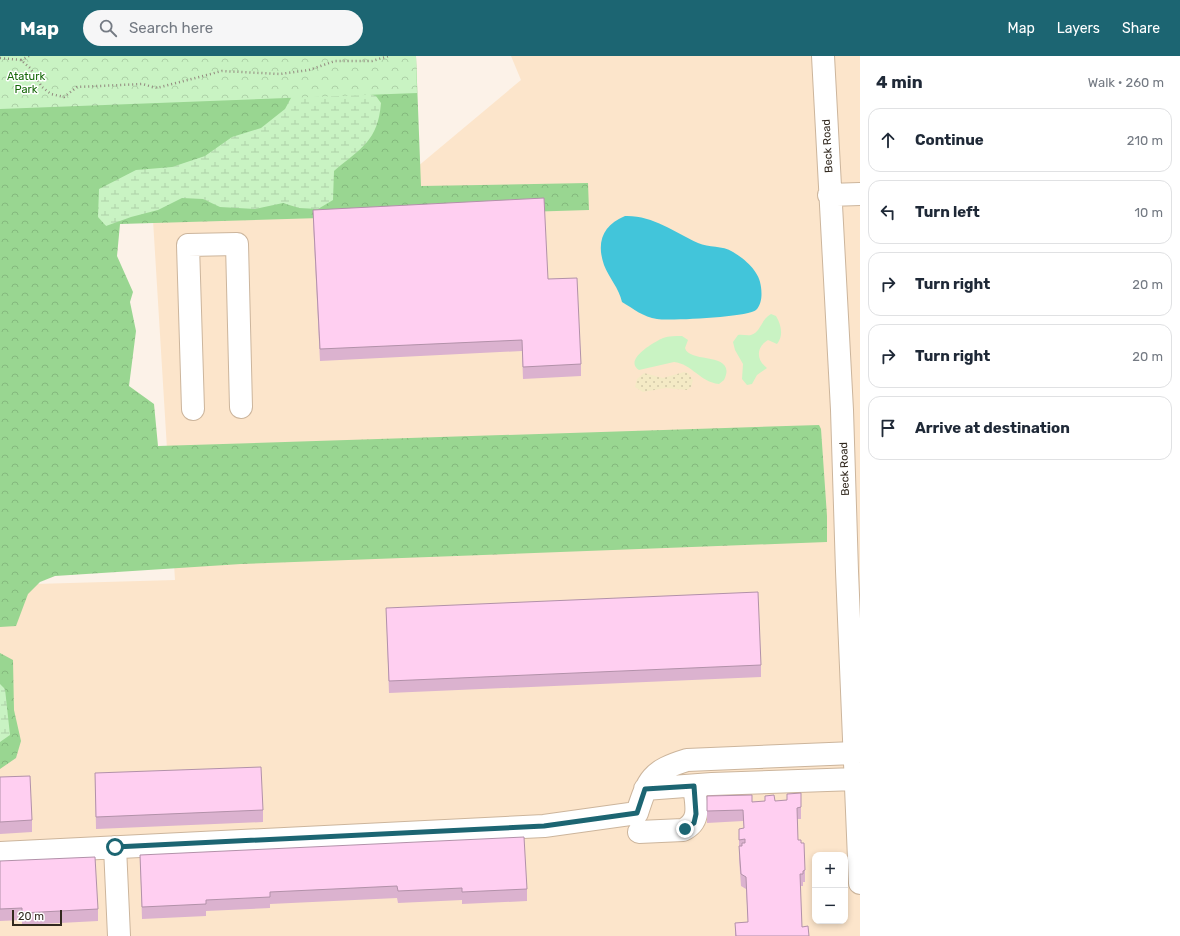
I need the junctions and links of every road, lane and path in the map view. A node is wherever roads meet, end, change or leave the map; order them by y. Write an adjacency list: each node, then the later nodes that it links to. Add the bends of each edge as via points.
1 (29, 56): 5 (path)
2 (389, 56): 5 (path, via 372,61 335,61 309,70 280,74 222,71 157,88 142,84 77,87 64,97 51,94 42,88 30,68)
3 (823, 56): 7 (street, Beck Road)
4 (0, 58): 5 (path)
5 (21, 60)
6 (860, 194): 7 (street)
7 (829, 195): 10 (street, Beck Road)
8 (241, 407): 9 (street, via 237,244 188,244)
9 (193, 409)
10 (851, 410): 11 (street, Beck Road)
11 (854, 753): 12 (street, Beck Road); 14 (street, via 687,760 669,765 658,772)
12 (856, 779): 13 (street); 18 (street, Beck Road)
13 (694, 786): 14 (street); 15 (street, via 696,814 694,823 689,828)
14 (645, 789): 16 (street, via 637,813 544,826)
15 (639, 832)
16 (115, 847): 17 (street); 19 (street)
17 (0, 853)
18 (860, 883)
19 (119, 936)

